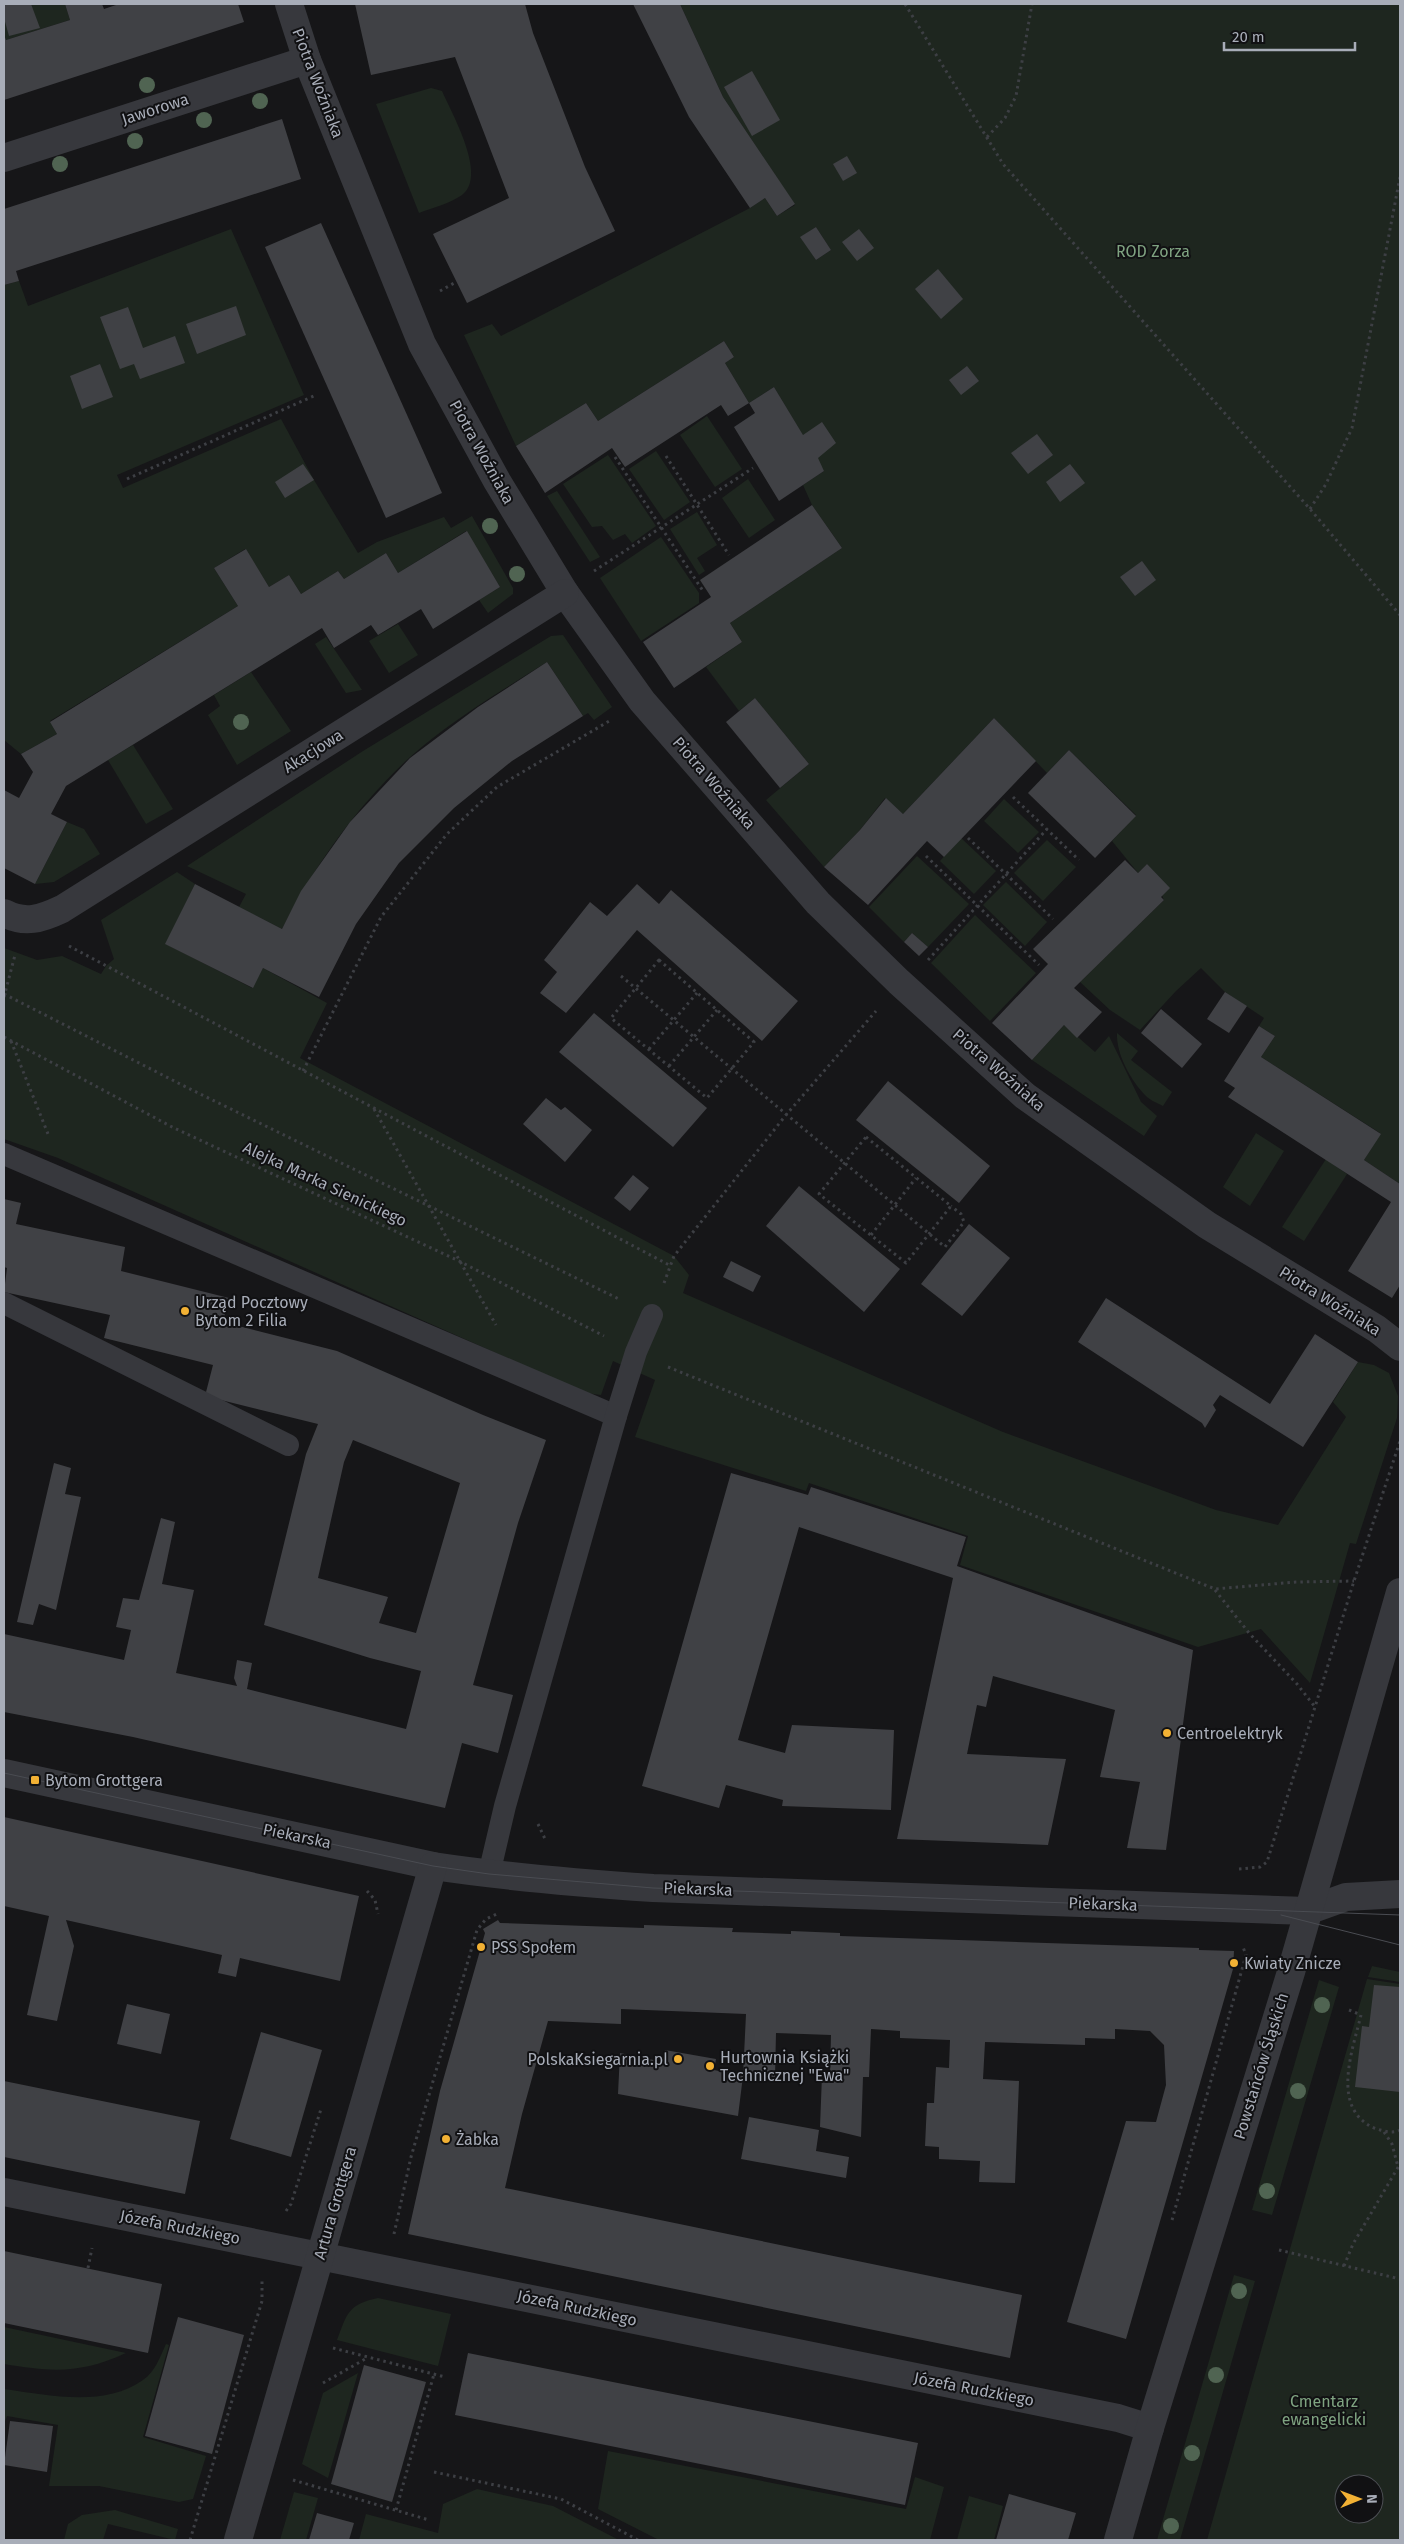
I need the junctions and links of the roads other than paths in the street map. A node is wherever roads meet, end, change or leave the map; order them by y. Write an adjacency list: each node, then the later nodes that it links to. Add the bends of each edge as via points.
1 (289, 4): 2 (street, Piotra Woźniaka)
2 (307, 60): 3 (street, Jaworowa); 4 (street, Piotra Woźniaka, via 422,344 497,481)
3 (4, 158)
4 (565, 593): 5 (street, Akacjowa, via 62,909 39,920 13,918); 9 (street, Piotra Woźniaka, via 642,701 818,903 899,982 1018,1089 1206,1225 1377,1329)
5 (4, 913)
6 (4, 1154): 10 (lane)
7 (4, 1303): 11 (lane)
8 (652, 1315): 10 (lane, via 636,1352)
9 (1400, 1348)
10 (616, 1416): 15 (lane, via 505,1806)
11 (288, 1445)
12 (1400, 1592): 17 (street, Powstańców Śląskich)
13 (4, 1773): 14 (street, Piekarska)
14 (433, 1866): 15 (street, Piekarska); 19 (street, Artura Grottgera)
15 (489, 1874): 17 (street, Piekarska, via 654,1888)
16 (1400, 1894): 17 (street, Piekarska, via 1346,1897)
17 (1307, 1911): 20 (street, Powstańców Śląskich)
18 (4, 2192): 19 (street, Józefa Rudzkiego)
19 (320, 2255): 20 (street, Józefa Rudzkiego, via 1118,2418); 21 (street, Artura Grottgera)
20 (1150, 2428): 22 (street, Powstańców Śląskich)
21 (238, 2540)
22 (1118, 2540)

